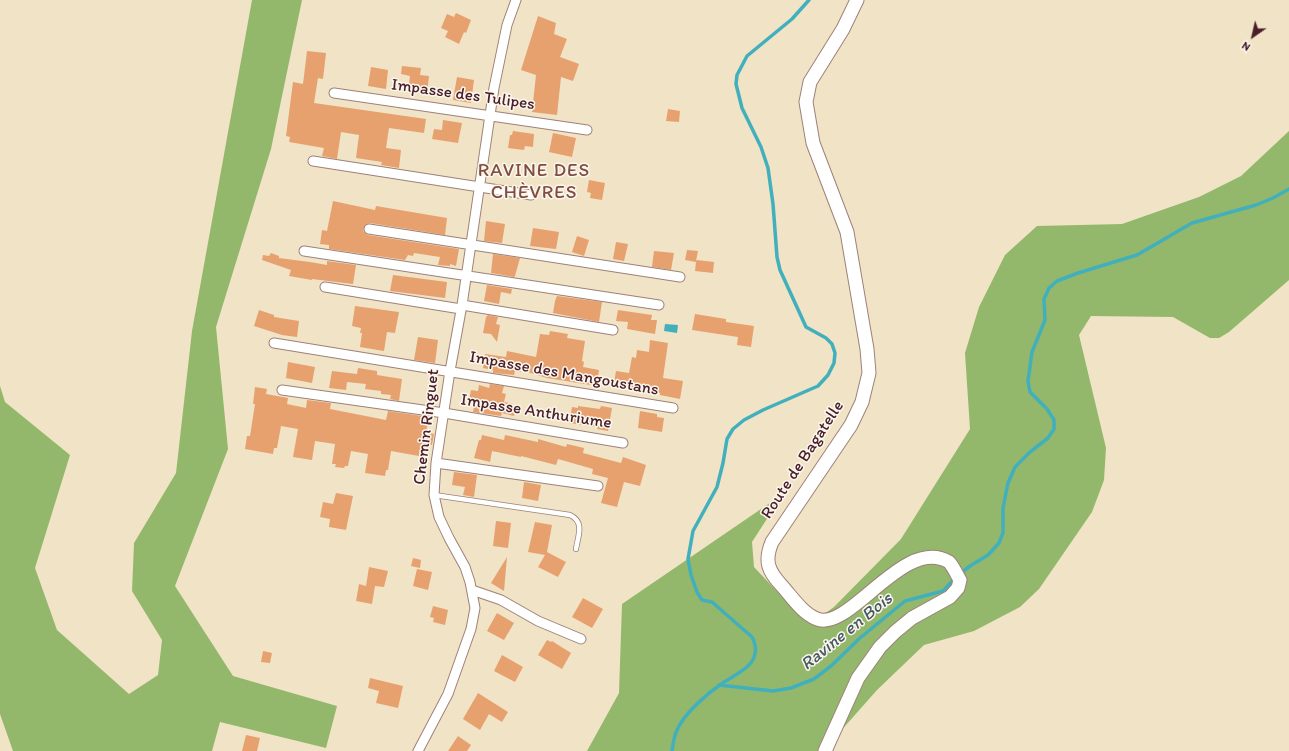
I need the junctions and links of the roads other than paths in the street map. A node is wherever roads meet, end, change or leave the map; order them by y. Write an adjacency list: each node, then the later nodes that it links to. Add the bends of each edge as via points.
1 (516, 0): 4 (street, Chemin Ringuet, via 502,45)
2 (857, 0): 32 (main road, Route de Bagatelle, via 843,29 810,82 806,102 813,143 847,232 869,372 862,402 851,425 772,542 767,560 777,580 806,613 827,621 851,607 905,565 923,558 938,558 950,563 960,580 958,588 950,597 912,618 880,647 858,678)
3 (334, 93): 4 (street, Impasse des Tulipes)
4 (489, 115): 5 (street, Impasse des Tulipes); 7 (street, Chemin Ringuet)
5 (587, 130)
6 (313, 161): 7 (street)
7 (479, 187): 8 (street); 10 (street, Chemin Ringuet)
8 (531, 195)
9 (369, 229): 10 (street)
10 (471, 245): 12 (street, Chemin Ringuet); 13 (street)
11 (304, 251): 12 (street)
12 (466, 276): 15 (street); 16 (street, Chemin Ringuet)
13 (680, 277)
14 (325, 288): 16 (street)
15 (659, 305)
16 (462, 307): 17 (street); 19 (street, Chemin Ringuet)
17 (613, 330)
18 (274, 342): 19 (street, Impasse des Mangoustans)
19 (450, 371): 21 (street, Impasse des Mangoustans); 22 (street, Chemin Ringuet)
20 (282, 390): 22 (street, Impasse Anthuriume)
21 (674, 408)
22 (444, 414): 23 (street, Impasse Anthuriume); 24 (street, Chemin Ringuet)
23 (624, 443)
24 (436, 463): 25 (street); 26 (street, Chemin Ringuet)
25 (598, 486)
26 (434, 495): 27 (lane, via 570,515 579,522); 28 (street, Chemin Ringuet, via 439,517 465,567)
27 (576, 549)
28 (472, 590): 29 (street, via 501,600 538,621); 30 (street, Chemin Ringuet, via 475,608 471,629 448,694)
29 (582, 640)
30 (420, 749): 31 (street)
31 (430, 751)
32 (825, 751)

